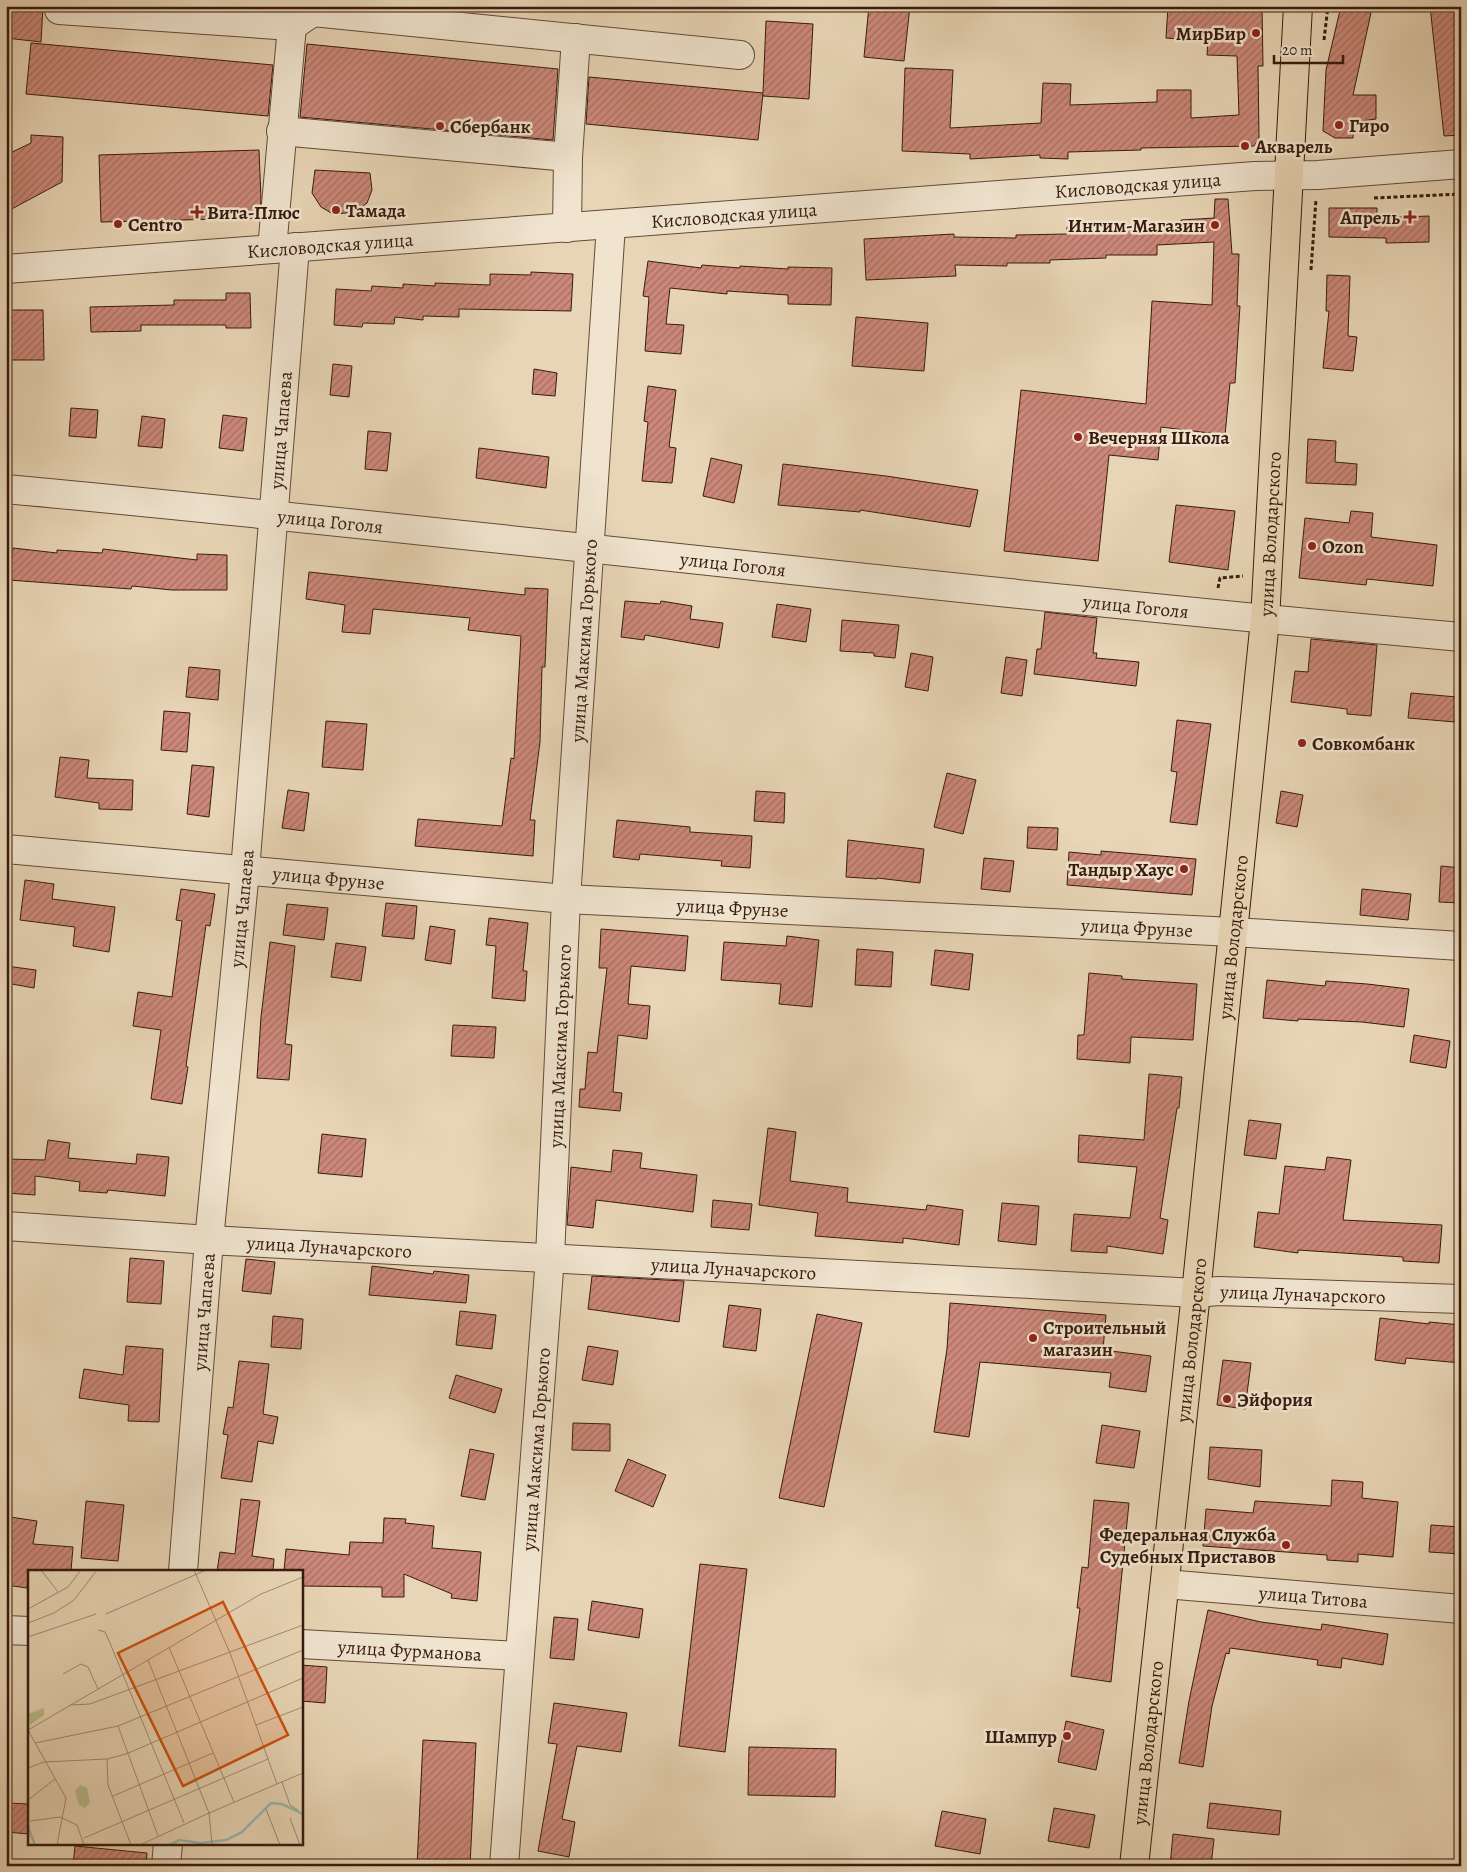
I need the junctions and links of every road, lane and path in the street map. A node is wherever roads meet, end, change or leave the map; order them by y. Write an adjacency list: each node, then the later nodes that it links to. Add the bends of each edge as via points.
1 (59, 6): 3 (street, via 59,10)
2 (1298, 6): 9 (main road, улица Володарского)
3 (292, 26): 4 (street, via 313,12); 6 (street, улица Чапаева)
4 (576, 38): 5 (street); 7 (street)
5 (740, 55)
6 (281, 131): 7 (street); 12 (street, улица Чапаева)
7 (568, 156): 11 (street)
8 (1461, 164): 9 (street, Кисловодская улица)
9 (1290, 176): 10 (street, Кисловодская улица, via 1255,176); 17 (main road, улица Володарского)
10 (611, 225): 11 (street, Кисловодская улица); 16 (street, улица Максима Горького)
11 (566, 228): 12 (street, Кисловодская улица)
12 (283, 248): 13 (street, Кисловодская улица); 15 (street, улица Чапаева)
13 (6, 269)
14 (6, 489): 15 (street, улица Гоголя)
15 (272, 514): 16 (street, улица Гоголя); 22 (street, улица Чапаева)
16 (590, 548): 18 (street, улица Гоголя); 23 (street, улица Максима Горького)
17 (1268, 574): 18 (path, via 1220,578); 19 (main road, улица Володарского)
18 (1214, 614): 19 (street, улица Гоголя)
19 (1265, 620): 20 (street, улица Гоголя); 24 (main road, улица Володарского)
20 (1461, 636)
21 (6, 848): 22 (street, улица Фрунзе)
22 (245, 871): 23 (street, улица Фрунзе); 27 (street, улица Чапаева)
23 (566, 899): 24 (street, улица Фрунзе); 28 (street, улица Максима Горького)
24 (1233, 932): 25 (street, улица Фрунзе); 29 (main road, улица Володарского)
25 (1461, 946)
26 (6, 1226): 27 (street, улица Луначарского)
27 (208, 1240): 28 (street, улица Луначарского); 31 (street, улица Чапаева)
28 (550, 1257): 29 (street, улица Луначарского); 37 (street, улица Максима Горького)
29 (1196, 1292): 30 (street, улица Луначарского, via 1219,1290); 32 (main road, улица Володарского)
30 (1461, 1299)
31 (183, 1570)
32 (1165, 1584): 33 (street, улица Титова); 41 (main road, улица Володарского)
33 (1461, 1609)
34 (6, 1630): 35 (street)
35 (28, 1631)
36 (302, 1644): 37 (street, улица Фурманова)
37 (518, 1656): 40 (street, улица Максима Горького)
38 (168, 1844): 39 (street)
39 (166, 1866)
40 (504, 1866)
41 (1134, 1866)

